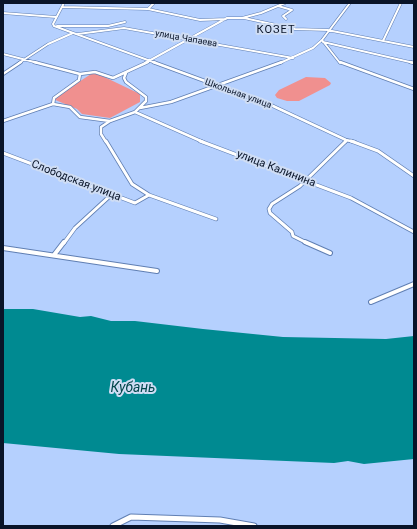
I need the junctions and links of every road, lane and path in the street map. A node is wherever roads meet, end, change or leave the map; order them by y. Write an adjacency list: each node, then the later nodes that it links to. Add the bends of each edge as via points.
1 (64, 3): 7 (street)
2 (154, 3): 8 (street)
3 (286, 3): 6 (street)
4 (350, 3): 16 (street)
5 (400, 3): 21 (street)
6 (278, 6): 12 (street); 13 (street, via 292,10 283,16)
7 (63, 7): 8 (street); 10 (street)
8 (148, 9): 11 (street, via 200,20)
9 (3, 13): 10 (street)
10 (56, 17): 15 (street)
11 (227, 18): 12 (street); 19 (street)
12 (242, 18): 16 (street, via 295,29)
13 (286, 19)
14 (125, 22): 15 (street, via 108,26)
15 (54, 26): 17 (street, Школьная улица)
16 (327, 30): 20 (street); 21 (street)
17 (73, 33): 18 (street, Школьная улица); 25 (street, via 48,44)
18 (77, 34): 19 (street, улица Чапаева, via 119,28); 26 (street, Школьная улица)
19 (190, 40): 24 (street, улица Чапаева); 26 (street)
20 (322, 41): 24 (street); 27 (street); 32 (street, via 341,64)
21 (383, 41): 22 (street)
22 (414, 47)
23 (3, 54): 25 (street)
24 (294, 58): 31 (street)
25 (25, 59): 29 (street); 30 (street)
26 (150, 61): 28 (street); 31 (street, Школьная улица)
27 (414, 63)
28 (126, 73): 30 (street, via 110,78 95,72); 34 (street, via 126,82 146,97)
29 (3, 74)
30 (80, 74): 33 (street, via 79,80 54,98)
31 (215, 85): 34 (street, via 161,105); 38 (street, Школьная улица, via 273,106)
32 (414, 89)
33 (53, 104): 36 (street, via 70,107 80,117); 37 (street)
34 (140, 108): 35 (street)
35 (135, 112): 36 (street); 41 (street, улица Калинина, via 198,141)
36 (110, 121): 42 (street, via 101,127 101,134 132,184)
37 (3, 122)
38 (346, 140): 40 (street, Школьная улица, via 378,151); 41 (street, via 346,143)
39 (3, 153): 43 (street, Слободская улица)
40 (414, 176)
41 (304, 181): 45 (street, улица Калинина, via 351,198); 47 (street, via 272,204 270,213 292,232 293,236)
42 (149, 194): 43 (street, Слободская улица, via 135,203); 44 (street)
43 (111, 195): 48 (street, via 75,228)
44 (216, 219)
45 (414, 232)
46 (3, 248): 48 (street)
47 (330, 253)
48 (54, 255): 49 (street)
49 (158, 271)
50 (414, 284): 51 (street)
51 (371, 302)
52 (113, 526): 53 (street, via 131,517 220,520)
53 (254, 526)

